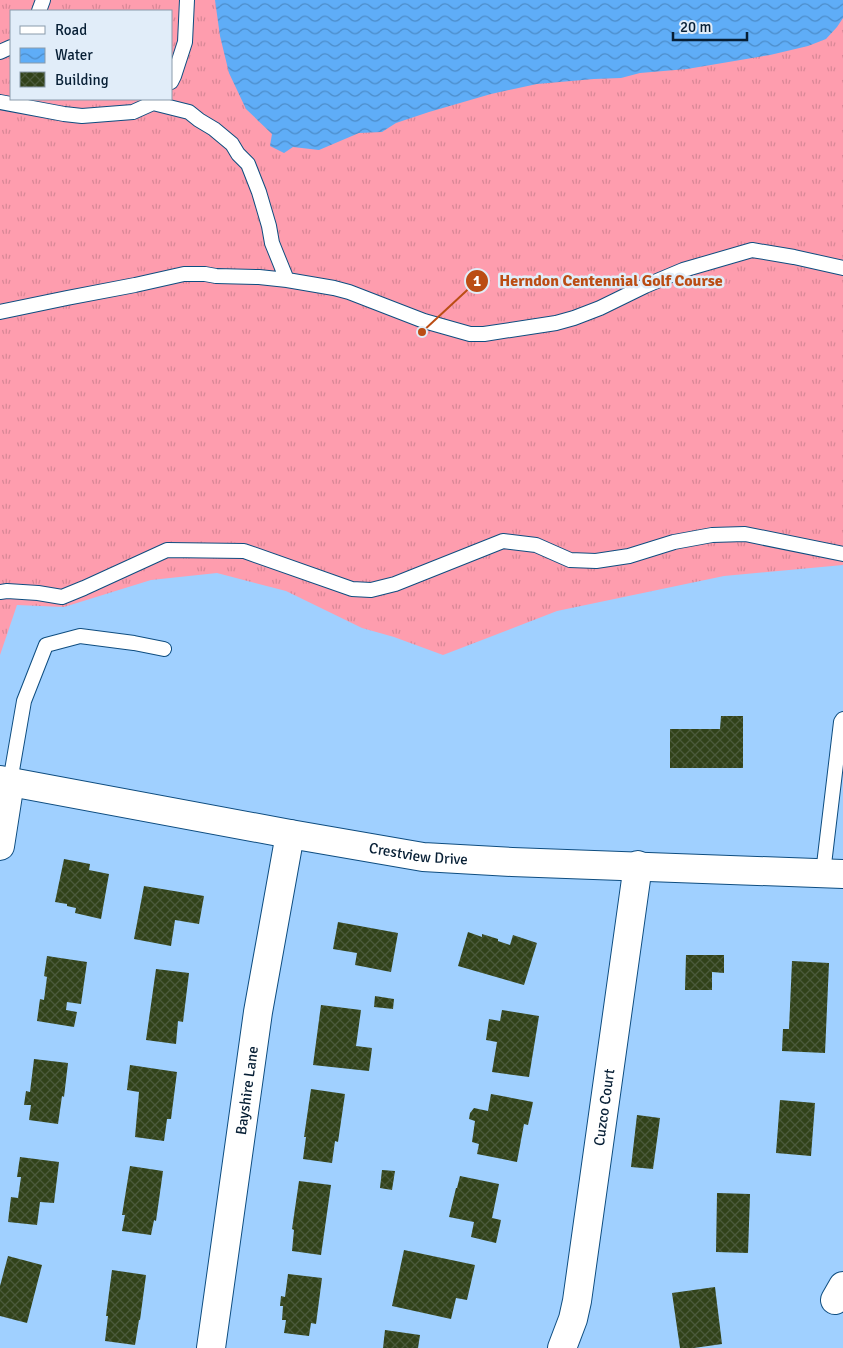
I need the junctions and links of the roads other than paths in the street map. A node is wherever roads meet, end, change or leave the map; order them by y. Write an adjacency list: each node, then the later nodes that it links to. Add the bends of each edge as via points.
1 (186, 0): 2 (lane, via 185,42)
2 (172, 80)
3 (156, 101): 4 (lane, via 133,112 82,116); 6 (lane, via 189,112 214,129 248,164)
4 (0, 102)
5 (843, 268): 6 (lane, via 752,250 683,270 574,318 484,334 470,334 424,321 349,292)
6 (287, 280): 7 (lane, via 184,274)
7 (0, 312)
8 (843, 554): 9 (lane, via 745,534 674,542 629,556 596,561 570,560 536,545 504,541 395,584 371,590 352,589 244,551 167,550 62,597)
9 (0, 592)
10 (164, 649): 12 (lane, via 80,636 46,645 24,701)
11 (843, 719): 16 (lane)
12 (5, 781): 13 (street, Crestview Drive); 14 (street)
13 (290, 834): 15 (street, Crestview Drive, via 423,857); 17 (street, Bayshire Lane, via 258,1012)
14 (0, 846)
15 (638, 866): 16 (street, Crestview Drive); 18 (street, Cuzco Court, via 577,1301 574,1319)
16 (833, 873)
17 (211, 1348)
18 (562, 1348)

